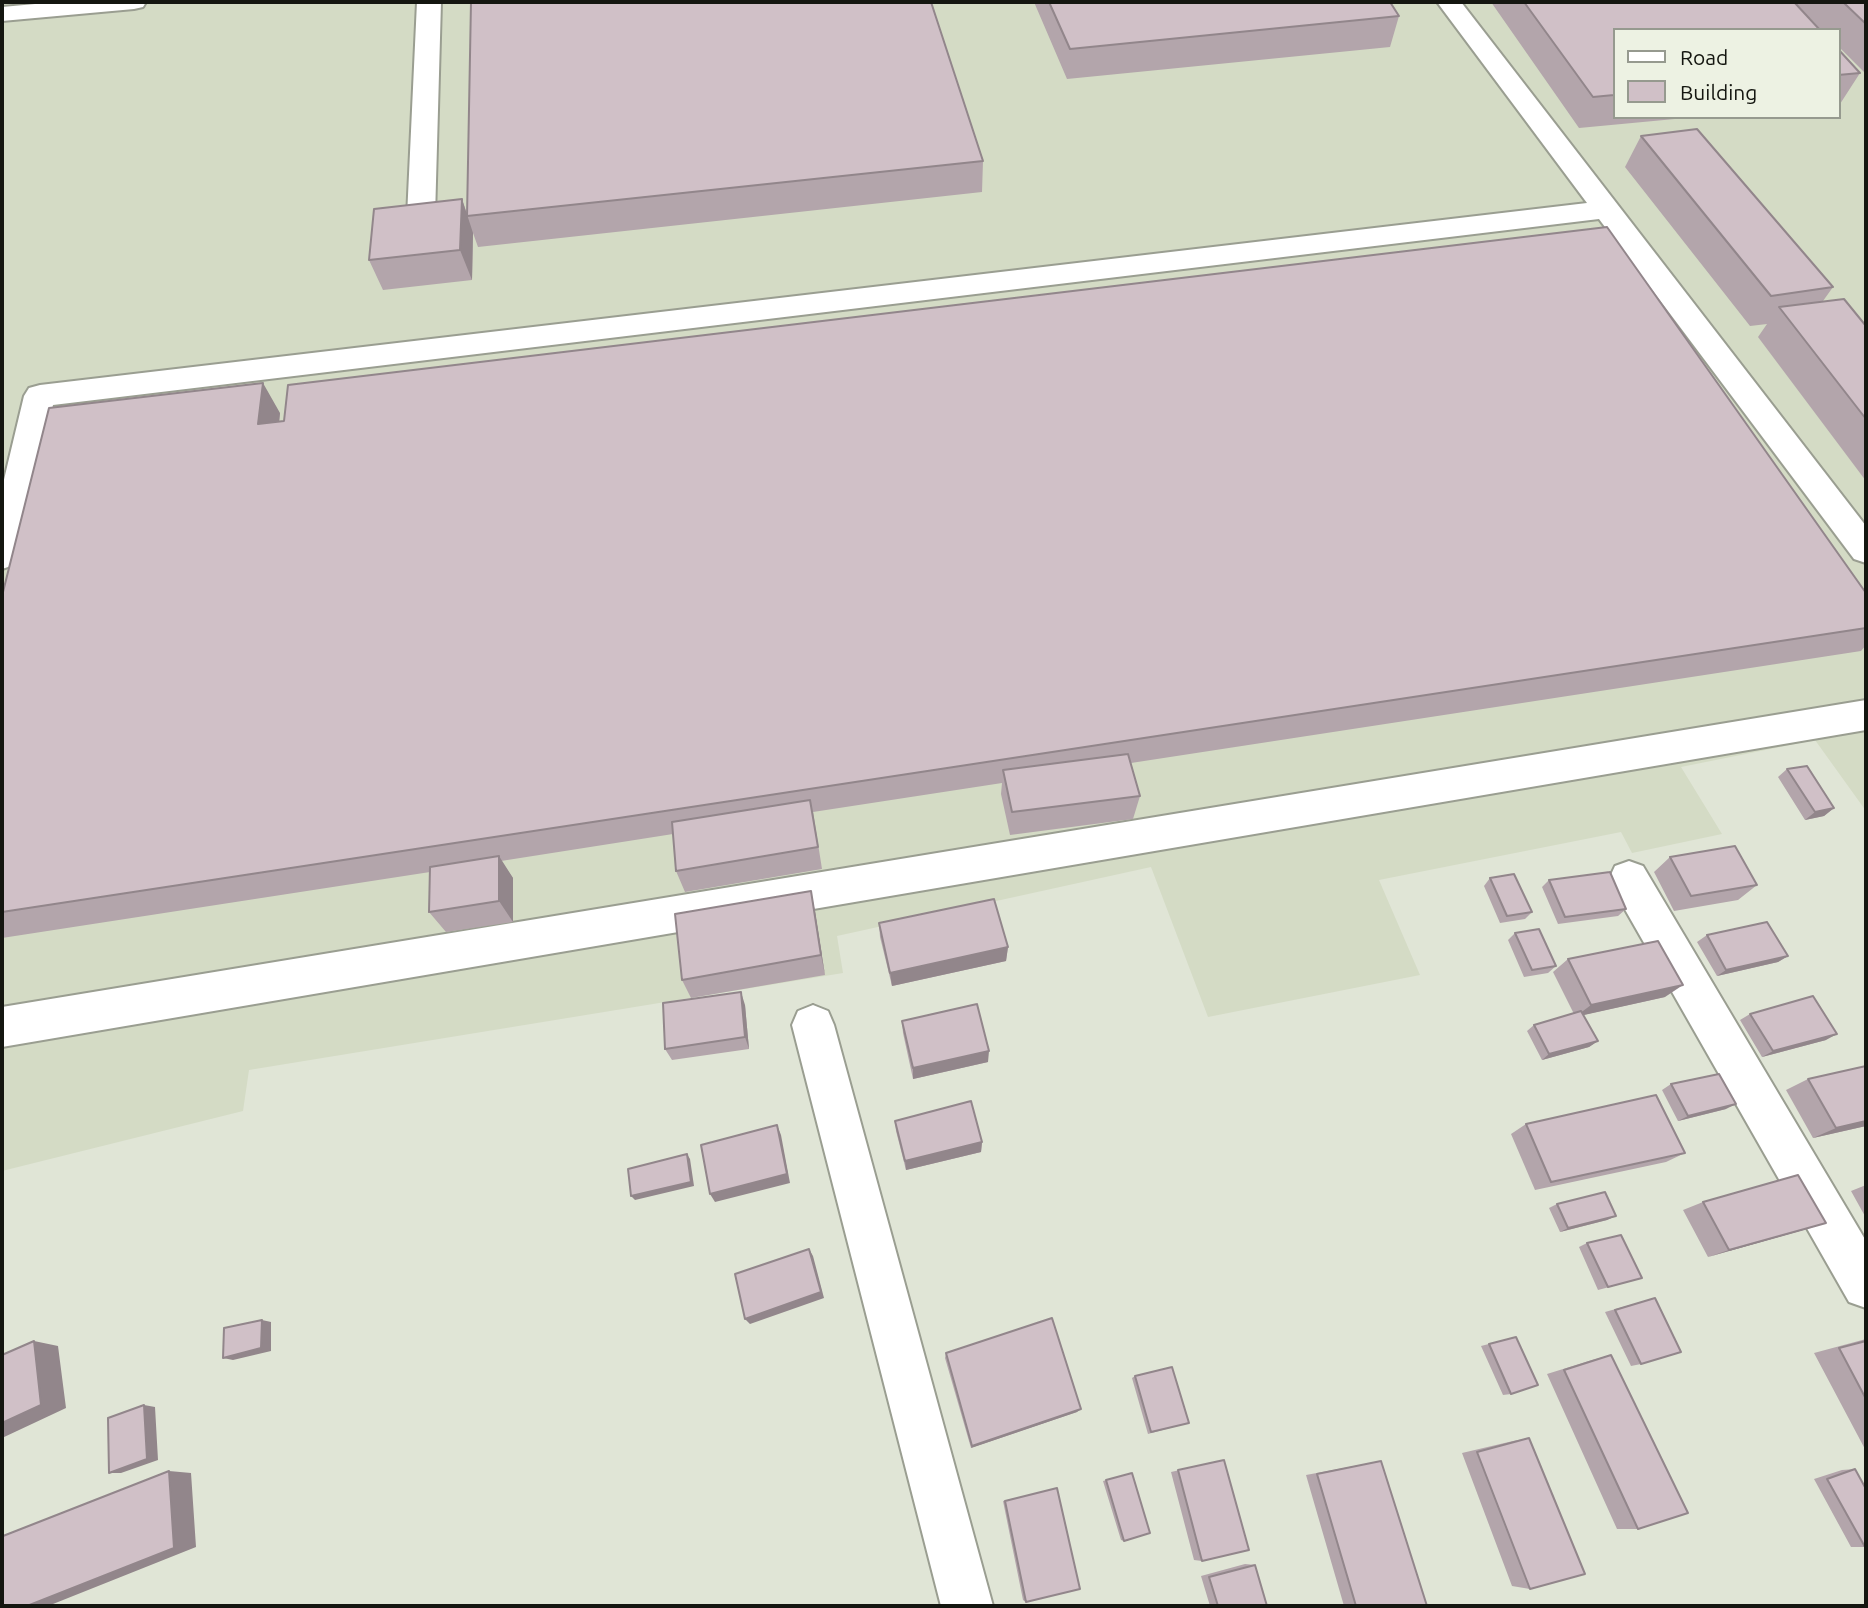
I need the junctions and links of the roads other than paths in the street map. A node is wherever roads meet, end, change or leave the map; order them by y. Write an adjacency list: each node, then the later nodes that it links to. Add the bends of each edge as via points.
1 (134, 2): 4 (street)
2 (429, 2): 6 (street)
3 (1449, 2): 5 (street)
4 (2, 14)
5 (1606, 209): 7 (street); 8 (street, via 40,396)
6 (421, 216)
7 (1866, 550)
8 (2, 556)
9 (1866, 715): 12 (street)
10 (1629, 879): 13 (street)
11 (813, 1025): 14 (street)
12 (2, 1027)
13 (1866, 1285)
14 (967, 1606)

